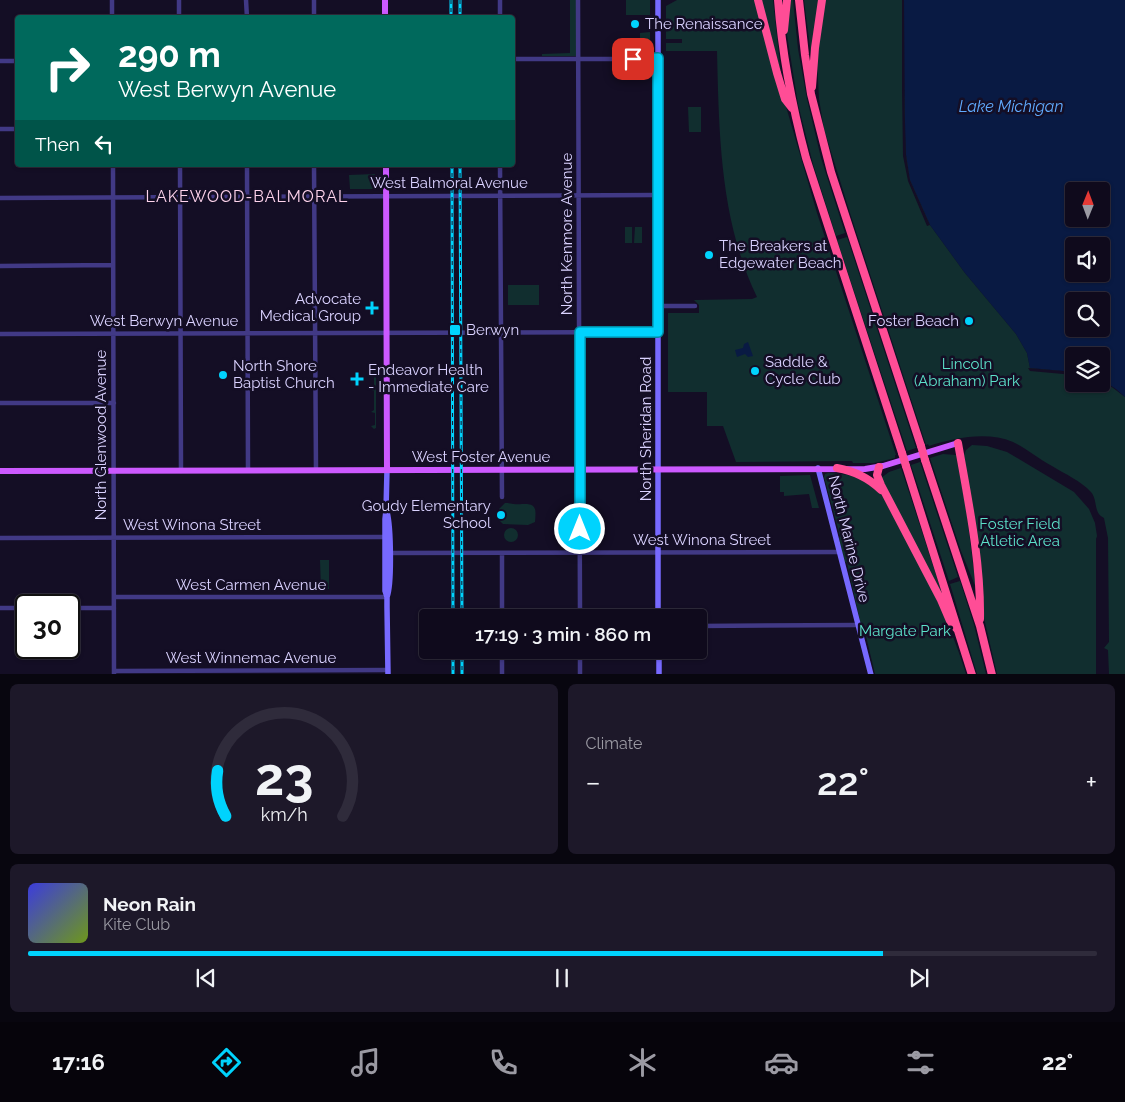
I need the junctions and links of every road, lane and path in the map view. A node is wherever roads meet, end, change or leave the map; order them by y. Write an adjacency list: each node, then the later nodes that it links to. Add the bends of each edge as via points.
1 (112, 0): 14 (street)
2 (179, 0): 15 (street)
3 (246, 0): 16 (street)
4 (314, 0): 17 (street)
5 (385, 0): 18 (main road)
6 (500, 0): 19 (street)
7 (578, 0): 23 (street, North Kenmore Avenue)
8 (658, 0): 21 (main road, North Sheridan Road)
9 (758, 0): 27 (highway, via 782,90)
10 (778, 0): 20 (highway)
11 (787, 0): 20 (highway)
12 (799, 0): 26 (highway)
13 (822, 0): 26 (highway)
14 (112, 15)
15 (179, 15)
16 (247, 15)
17 (314, 15)
18 (385, 15)
19 (500, 15)
20 (783, 47): 27 (highway)
21 (658, 58): 23 (street); 36 (main road, North Sheridan Road)
22 (515, 59): 23 (street)
23 (578, 59): 40 (street, North Kenmore Avenue)
24 (0, 61): 25 (street)
25 (15, 61)
26 (812, 94): 95 (highway, bridge, via 831,172)
27 (793, 109): 96 (highway, bridge, via 820,204)
28 (0, 129): 29 (street)
29 (15, 129)
30 (113, 167): 41 (street, North Glenwood Avenue)
31 (180, 167): 42 (street)
32 (247, 167): 43 (street)
33 (314, 167): 37 (street)
34 (386, 167): 38 (main road)
35 (500, 167): 39 (street)
36 (658, 195): 40 (street, West Balmoral Avenue); 47 (main road, North Sheridan Road)
37 (314, 196): 38 (street, West Balmoral Avenue); 43 (street, West Balmoral Avenue); 52 (street)
38 (386, 196): 39 (street, West Balmoral Avenue); 53 (main road)
39 (500, 196): 40 (street, West Balmoral Avenue); 54 (street)
40 (579, 196): 49 (street, North Kenmore Avenue)
41 (113, 197): 42 (street, West Balmoral Avenue); 44 (street, West Balmoral Avenue); 45 (street, North Glenwood Avenue)
42 (180, 197): 43 (street, West Balmoral Avenue); 57 (street)
43 (247, 197): 51 (street)
44 (0, 198)
45 (113, 265): 46 (street); 56 (street, North Glenwood Avenue)
46 (0, 266)
47 (658, 306): 48 (street); 50 (main road, North Sheridan Road)
48 (695, 306)
49 (580, 332): 50 (street, West Berwyn Avenue); 54 (street, West Berwyn Avenue); 65 (street, North Kenmore Avenue)
50 (658, 332): 62 (main road, North Sheridan Road)
51 (248, 333): 52 (street, West Berwyn Avenue); 57 (street, West Berwyn Avenue); 66 (street)
52 (315, 333): 53 (street, West Berwyn Avenue); 67 (street)
53 (386, 333): 54 (street, West Berwyn Avenue); 68 (main road)
54 (501, 333): 69 (street)
55 (0, 334): 56 (street, West Berwyn Avenue)
56 (114, 334): 57 (street, West Berwyn Avenue); 59 (street, North Glenwood Avenue)
57 (180, 334): 72 (street)
58 (0, 403): 59 (street)
59 (114, 403): 71 (street, North Glenwood Avenue)
60 (958, 443): 61 (main road, West Foster Avenue); 95 (highway, via 974,542)
61 (879, 467): 64 (main road, West Foster Avenue); 74 (highway, via 878,476)
62 (659, 468): 63 (main road, West Foster Avenue); 65 (main road, West Foster Avenue); 80 (main road, North Sheridan Road)
63 (818, 468): 64 (main road, West Foster Avenue); 81 (main road, North Marine Drive)
64 (837, 468): 74 (highway, via 865,478)
65 (580, 469): 69 (main road, West Foster Avenue); 79 (street, North Kenmore Avenue)
66 (248, 470): 67 (main road, West Foster Avenue); 72 (main road, West Foster Avenue)
67 (316, 470): 68 (main road, West Foster Avenue)
68 (387, 470): 69 (main road, West Foster Avenue); 75 (main road)
69 (502, 470): 73 (street)
70 (0, 471): 71 (main road, West Foster Avenue)
71 (114, 471): 72 (main road, West Foster Avenue); 78 (street, North Glenwood Avenue)
72 (181, 471)
73 (502, 496)
74 (887, 497): 96 (highway, via 950,621)
75 (386, 510): 76 (main road); 82 (main road, via 389,520)
76 (384, 536): 78 (street, West Winona Street); 82 (main road)
77 (0, 538): 78 (street, West Winona Street)
78 (114, 538): 84 (street, North Glenwood Avenue)
79 (580, 552): 80 (street, West Winona Street); 83 (street, West Winona Street); 91 (street, North Kenmore Avenue)
80 (658, 552): 81 (street, West Winona Street); 92 (main road, North Sheridan Road)
81 (840, 552): 93 (main road, North Marine Drive)
82 (387, 553): 83 (street, West Winona Street); 85 (main road)
83 (502, 553): 90 (street)
84 (114, 597): 85 (street, West Carmen Avenue); 89 (street, North Glenwood Avenue)
85 (387, 597): 100 (main road)
86 (0, 608): 87 (street)
87 (15, 608)
88 (80, 608): 89 (street)
89 (114, 608): 101 (street, North Glenwood Avenue)
90 (502, 609)
91 (580, 609)
92 (658, 609)
93 (858, 625): 94 (street); 105 (main road, North Marine Drive)
94 (707, 626)
95 (980, 626): 107 (highway)
96 (960, 633): 106 (highway)
97 (502, 659): 102 (street)
98 (580, 659): 103 (street)
99 (658, 659): 104 (main road)
100 (388, 672): 101 (street, West Winnemac Avenue)
101 (114, 673)
102 (502, 674)
103 (580, 674)
104 (659, 674)
105 (871, 674)
106 (972, 674)
107 (992, 674)

